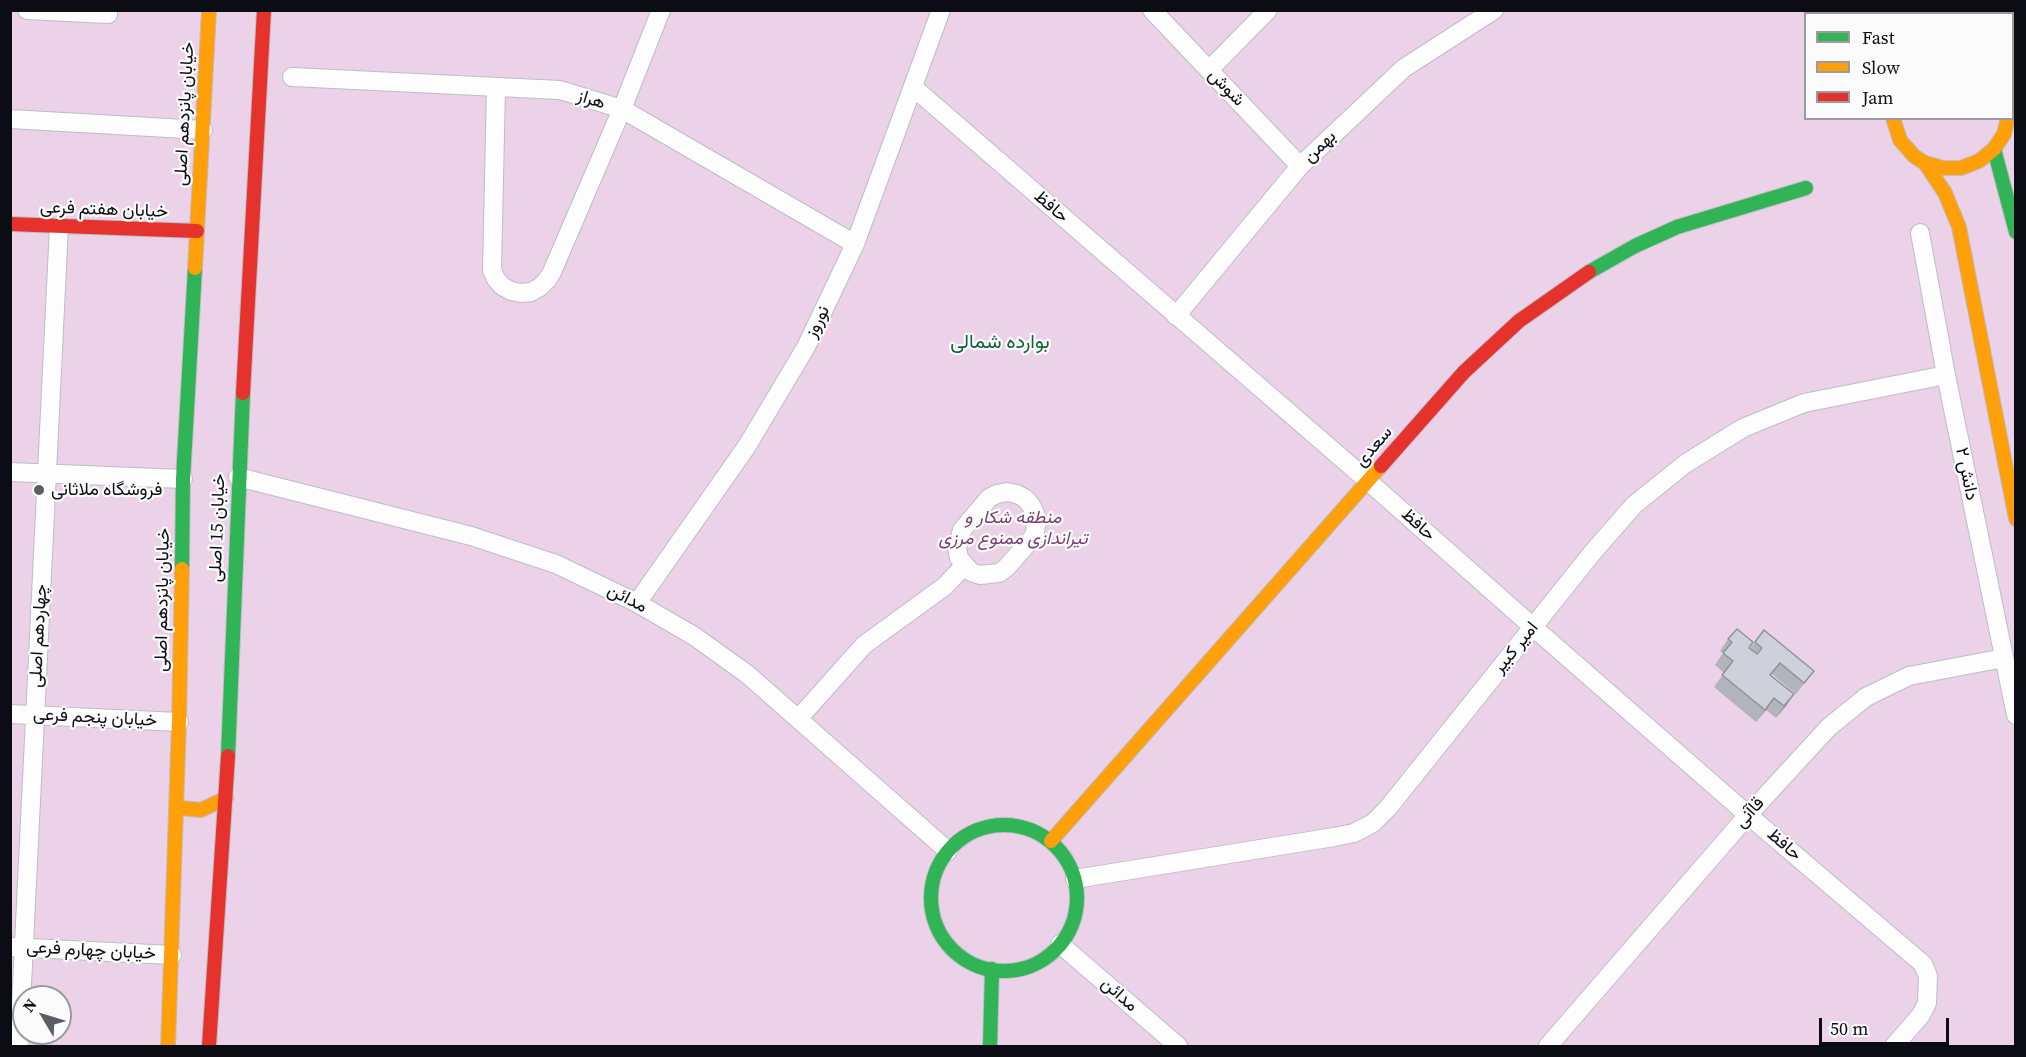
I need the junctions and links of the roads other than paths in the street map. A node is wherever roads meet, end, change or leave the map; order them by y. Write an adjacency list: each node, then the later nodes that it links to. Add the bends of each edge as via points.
1 (27, 10): 10 (street)
2 (108, 10): 10 (street, via 108,14)
3 (209, 10): 18 (main road, خیابان پانزدهم اصلی)
4 (264, 10): 34 (main road, خیابان 15 اصلی)
5 (661, 10): 15 (street)
6 (941, 10): 14 (street, نوروز)
7 (1152, 10): 11 (street, شوش)
8 (1268, 10): 11 (street)
9 (1494, 10): 22 (street, بهمن, via 1404,68)
10 (50, 11)
11 (1209, 70): 22 (street, شوش)
12 (292, 78): 13 (street, هراز)
13 (496, 87): 15 (street, هراز, via 560,90); 15 (street, via 492,270 502,286 521,293 540,288 547,280)
14 (913, 87): 29 (street, نوروز); 30 (street, حافظ)
15 (622, 109): 29 (street, هراز)
16 (10, 119): 18 (street)
17 (1894, 120): 21 (main road, via 1900,140)
18 (202, 130): 26 (main road, خیابان پانزدهم اصلی)
19 (2010, 133): 20 (main road)
20 (1994, 149): 21 (main road, via 1962,168); 27 (main road)
21 (1925, 163): 37 (main road, via 1945,193 1959,227)
22 (1300, 166): 30 (street, بهمن)
23 (1806, 188): 36 (main road, سعدی, via 1677,227 1579,277 1519,321 1464,372)
24 (10, 224): 25 (main road, خیابان هفتم فرعی)
25 (59, 226): 26 (main road, خیابان هفتم فرعی); 33 (street, چهاردهم اصلی)
26 (197, 231): 35 (main road, خیابان پانزدهم اصلی)
27 (2016, 232)
28 (1920, 233): 31 (street, دانش ۲)
29 (855, 244): 39 (street, نوروز, via 806,347 747,446)
30 (1176, 316): 36 (street, حافظ)
31 (1946, 375): 40 (street, امیر کبیر, via 1804,403 1743,428 1684,464 1634,505); 41 (street, دانش ۲)
32 (10, 472): 33 (street)
33 (47, 474): 35 (street); 44 (street, چهاردهم اصلی)
34 (238, 477): 39 (street, مدائن, via 471,536 556,564); 47 (main road, خیابان 15 اصلی)
35 (183, 480): 46 (main road, خیابان پانزدهم اصلی)
36 (1368, 480): 40 (street, حافظ); 50 (main road, سعدی)
37 (2016, 519)
38 (964, 566): 38 (street, via 971,572 990,576 1007,567 1034,536 1036,516 1026,499 1007,492 989,498 958,539 959,558); 45 (street, via 945,586 864,645)
39 (637, 603): 45 (street, مدائن, via 694,636 747,674)
40 (1533, 627): 49 (street, حافظ); 52 (street, امیر کبیر, via 1373,823 1334,837)
41 (2004, 658): 43 (street, دانش ۲); 49 (street, قاآنی, via 1909,676 1866,697 1829,727)
42 (10, 714): 44 (street, خیابان پنجم فرعی)
43 (2016, 715)
44 (35, 716): 46 (street, خیابان پنجم فرعی); 54 (street, چهاردهم اصلی)
45 (798, 719): 51 (street, مدائن)
46 (179, 723): 48 (main road, خیابان پانزدهم اصلی)
47 (226, 798): 48 (main road, via 201,810); 59 (main road, خیابان 15 اصلی)
48 (177, 805): 55 (main road, خیابان پانزدهم اصلی)
49 (1748, 815): 62 (street, قاآنی); 63 (street, حافظ, via 1923,964 1928,976 1928,1003)
50 (1051, 841): 51 (main road, via 1009,824 986,827 965,836); 52 (main road, via 1066,858)
51 (948, 851): 56 (main road, via 936,871 931,893 933,916 942,937 957,954 977,966)
52 (1075, 879): 53 (main road, via 1077,902 1072,924)
53 (1060, 944): 56 (main road, via 1043,959 1022,969); 61 (street, مدائن)
54 (17, 947): 55 (street, خیابان چهارم فرعی); 57 (street, چهاردهم اصلی)
55 (172, 955): 58 (main road, خیابان پانزدهم اصلی)
56 (992, 969): 60 (main road)
57 (20, 1047)
58 (168, 1047)
59 (209, 1047)
60 (990, 1047)
61 (1178, 1047)
62 (1548, 1047)
63 (1894, 1047)

